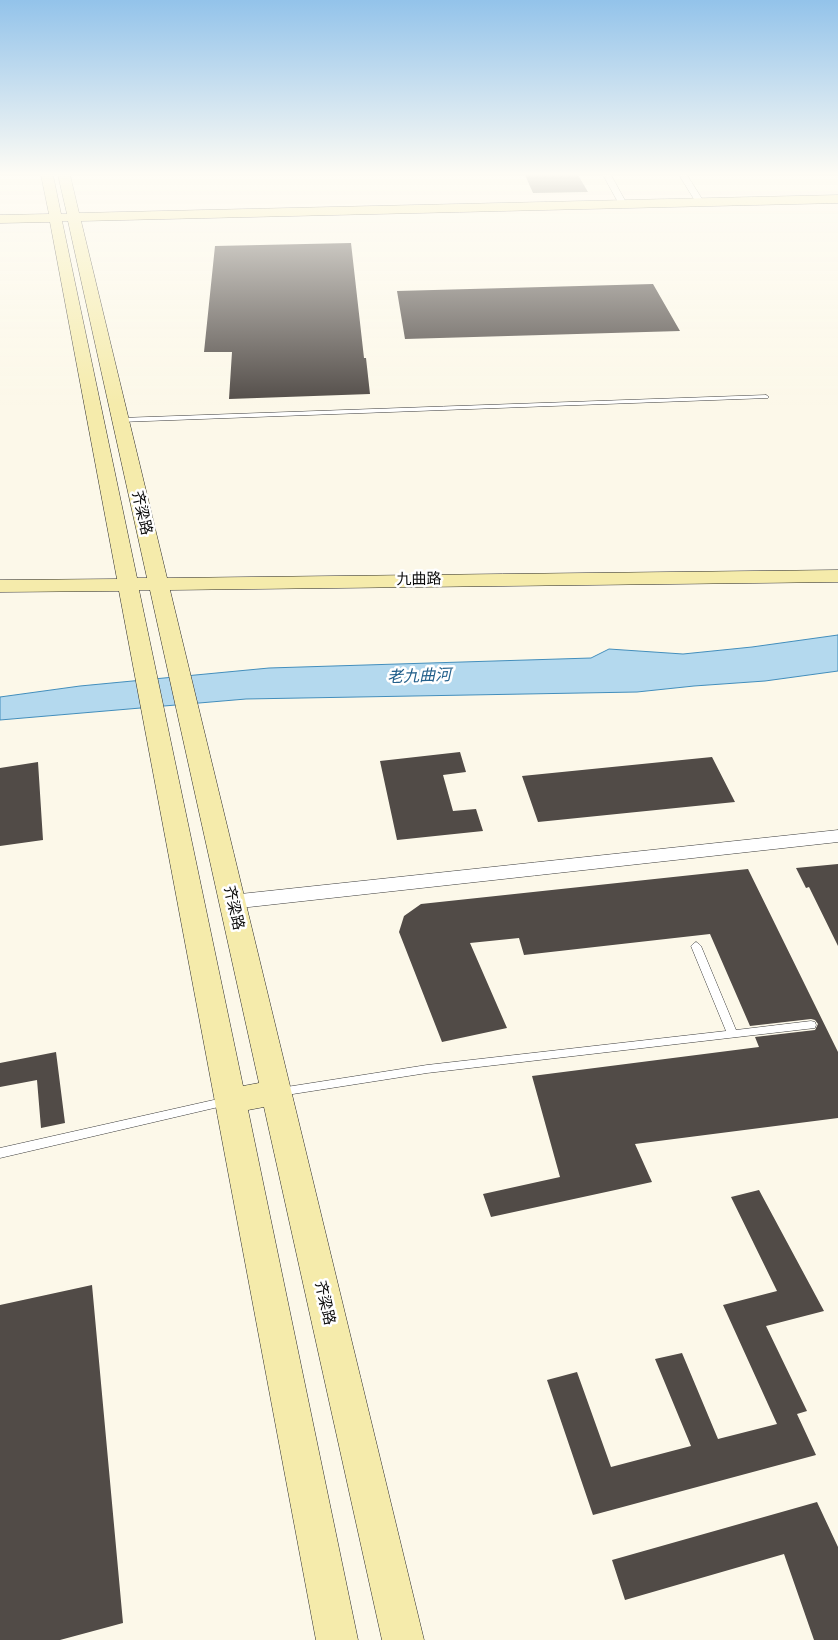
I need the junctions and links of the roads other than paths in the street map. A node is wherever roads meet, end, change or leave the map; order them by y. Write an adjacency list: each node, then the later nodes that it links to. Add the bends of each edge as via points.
1 (61, 252): 6 (main road, 齐梁路)
2 (81, 252): 4 (main road, 齐梁路)
3 (766, 397): 4 (lane)
4 (120, 420): 7 (main road, 齐梁路)
5 (838, 576): 7 (main road, 九曲路)
6 (127, 584): 7 (main road, 九曲路); 8 (main road, 九曲路); 15 (main road, 齐梁路)
7 (158, 584): 10 (main road, 齐梁路)
8 (0, 586)
9 (838, 836): 10 (street)
10 (231, 902): 14 (main road, 齐梁路)
11 (696, 946): 13 (lane)
12 (810, 1025): 13 (lane)
13 (733, 1034): 14 (lane, via 427,1069)
14 (276, 1093): 15 (main road); 18 (main road, 齐梁路)
15 (229, 1100): 16 (lane); 17 (main road, 齐梁路)
16 (0, 1153)
17 (337, 1640)
18 (404, 1640)

